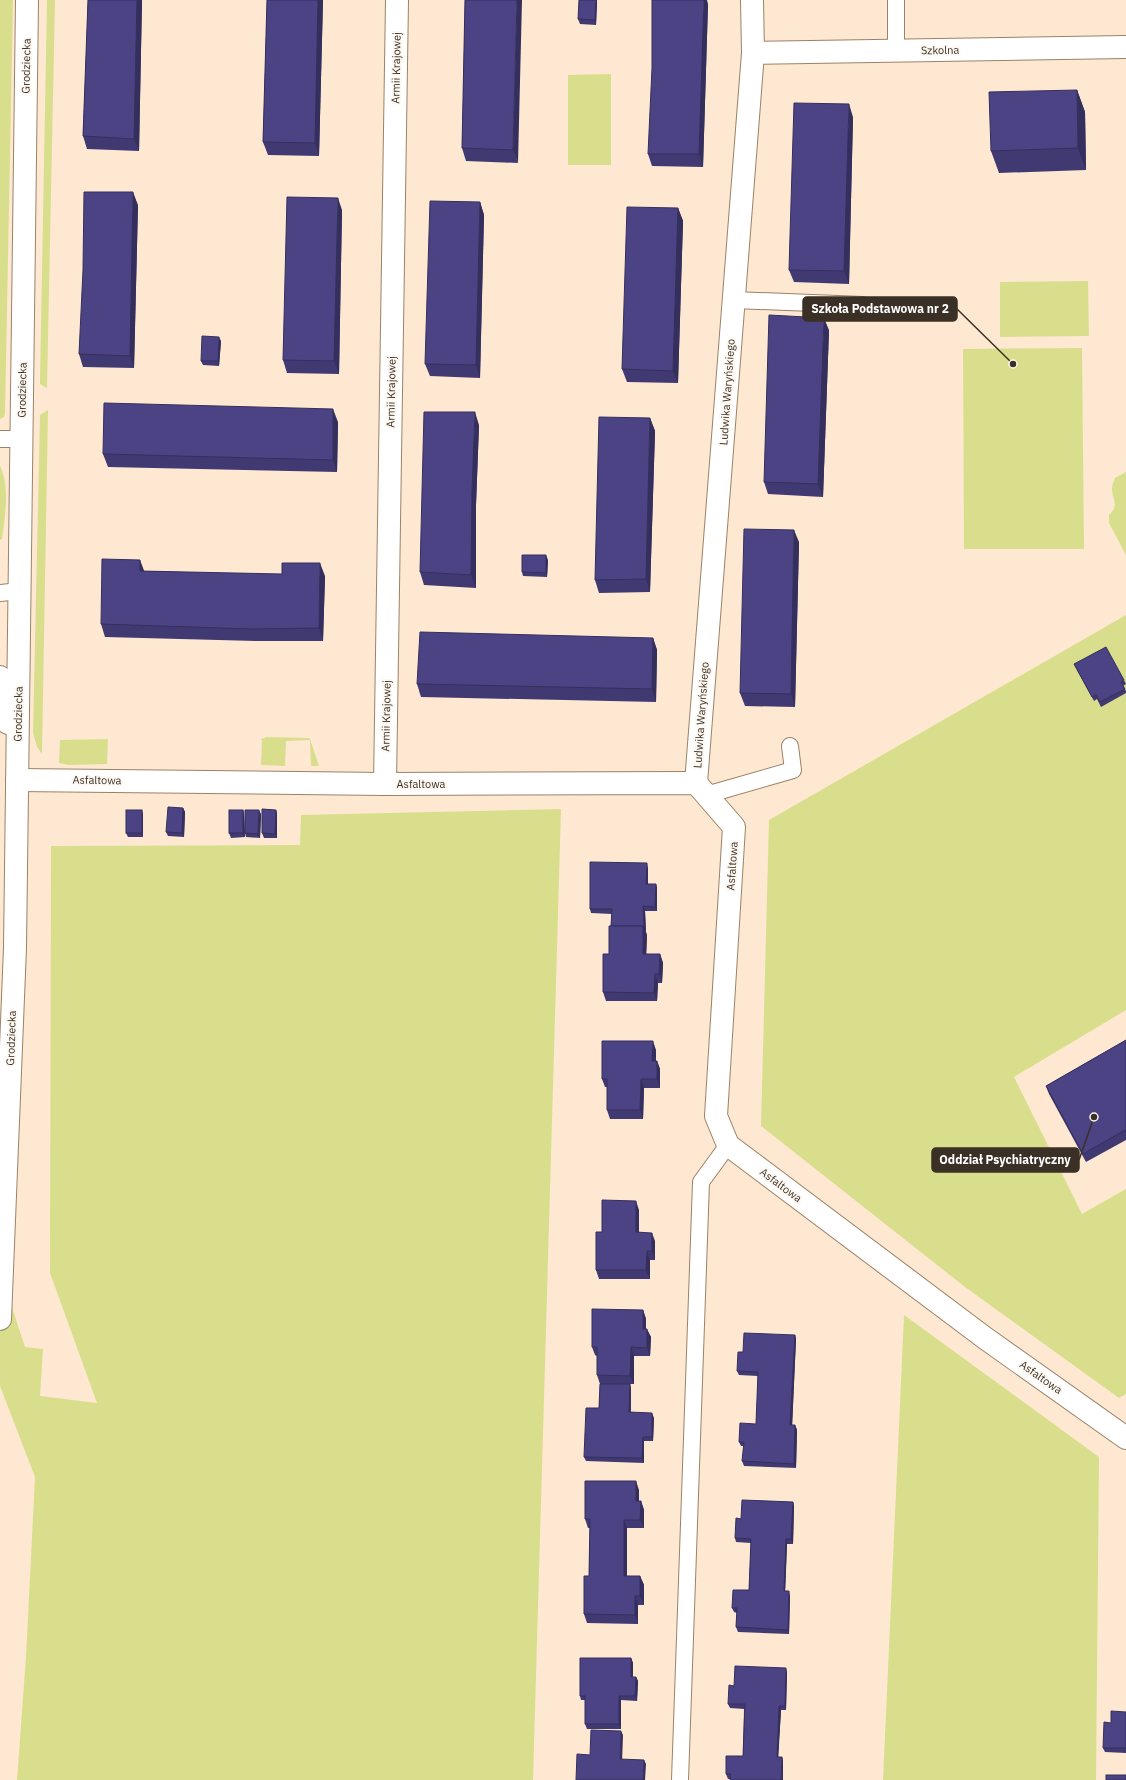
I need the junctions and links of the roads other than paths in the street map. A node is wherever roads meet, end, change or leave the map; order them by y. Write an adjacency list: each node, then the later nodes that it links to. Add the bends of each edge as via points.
1 (27, 0): 11 (street, Grodziecka)
2 (397, 0): 16 (street, Armii Krajowej)
3 (752, 0): 7 (street, Ludwika Waryńskiego)
4 (896, 0): 6 (lane)
5 (1126, 47): 6 (street, Szkolna)
6 (896, 51): 7 (street, Szkolna)
7 (753, 53): 8 (street, Ludwika Waryńskiego)
8 (734, 300): 9 (lane); 17 (street, Ludwika Waryńskiego)
9 (863, 305)
10 (0, 439): 11 (lane)
11 (21, 439): 12 (street, Grodziecka)
12 (10, 592): 15 (street, Grodziecka)
13 (0, 677): 15 (street, Grodziecka)
14 (790, 746): 17 (lane, via 793,770)
15 (17, 780): 16 (street, Asfaltowa); 19 (street, Grodziecka, via 15,948)
16 (385, 784): 17 (street, Asfaltowa)
17 (701, 789): 18 (street, Asfaltowa, via 734,827 716,1116)
18 (728, 1145): 20 (street, Asfaltowa, via 985,1338); 21 (lane, via 701,1182)
19 (0, 1319)
20 (1124, 1432)
21 (680, 1780)

